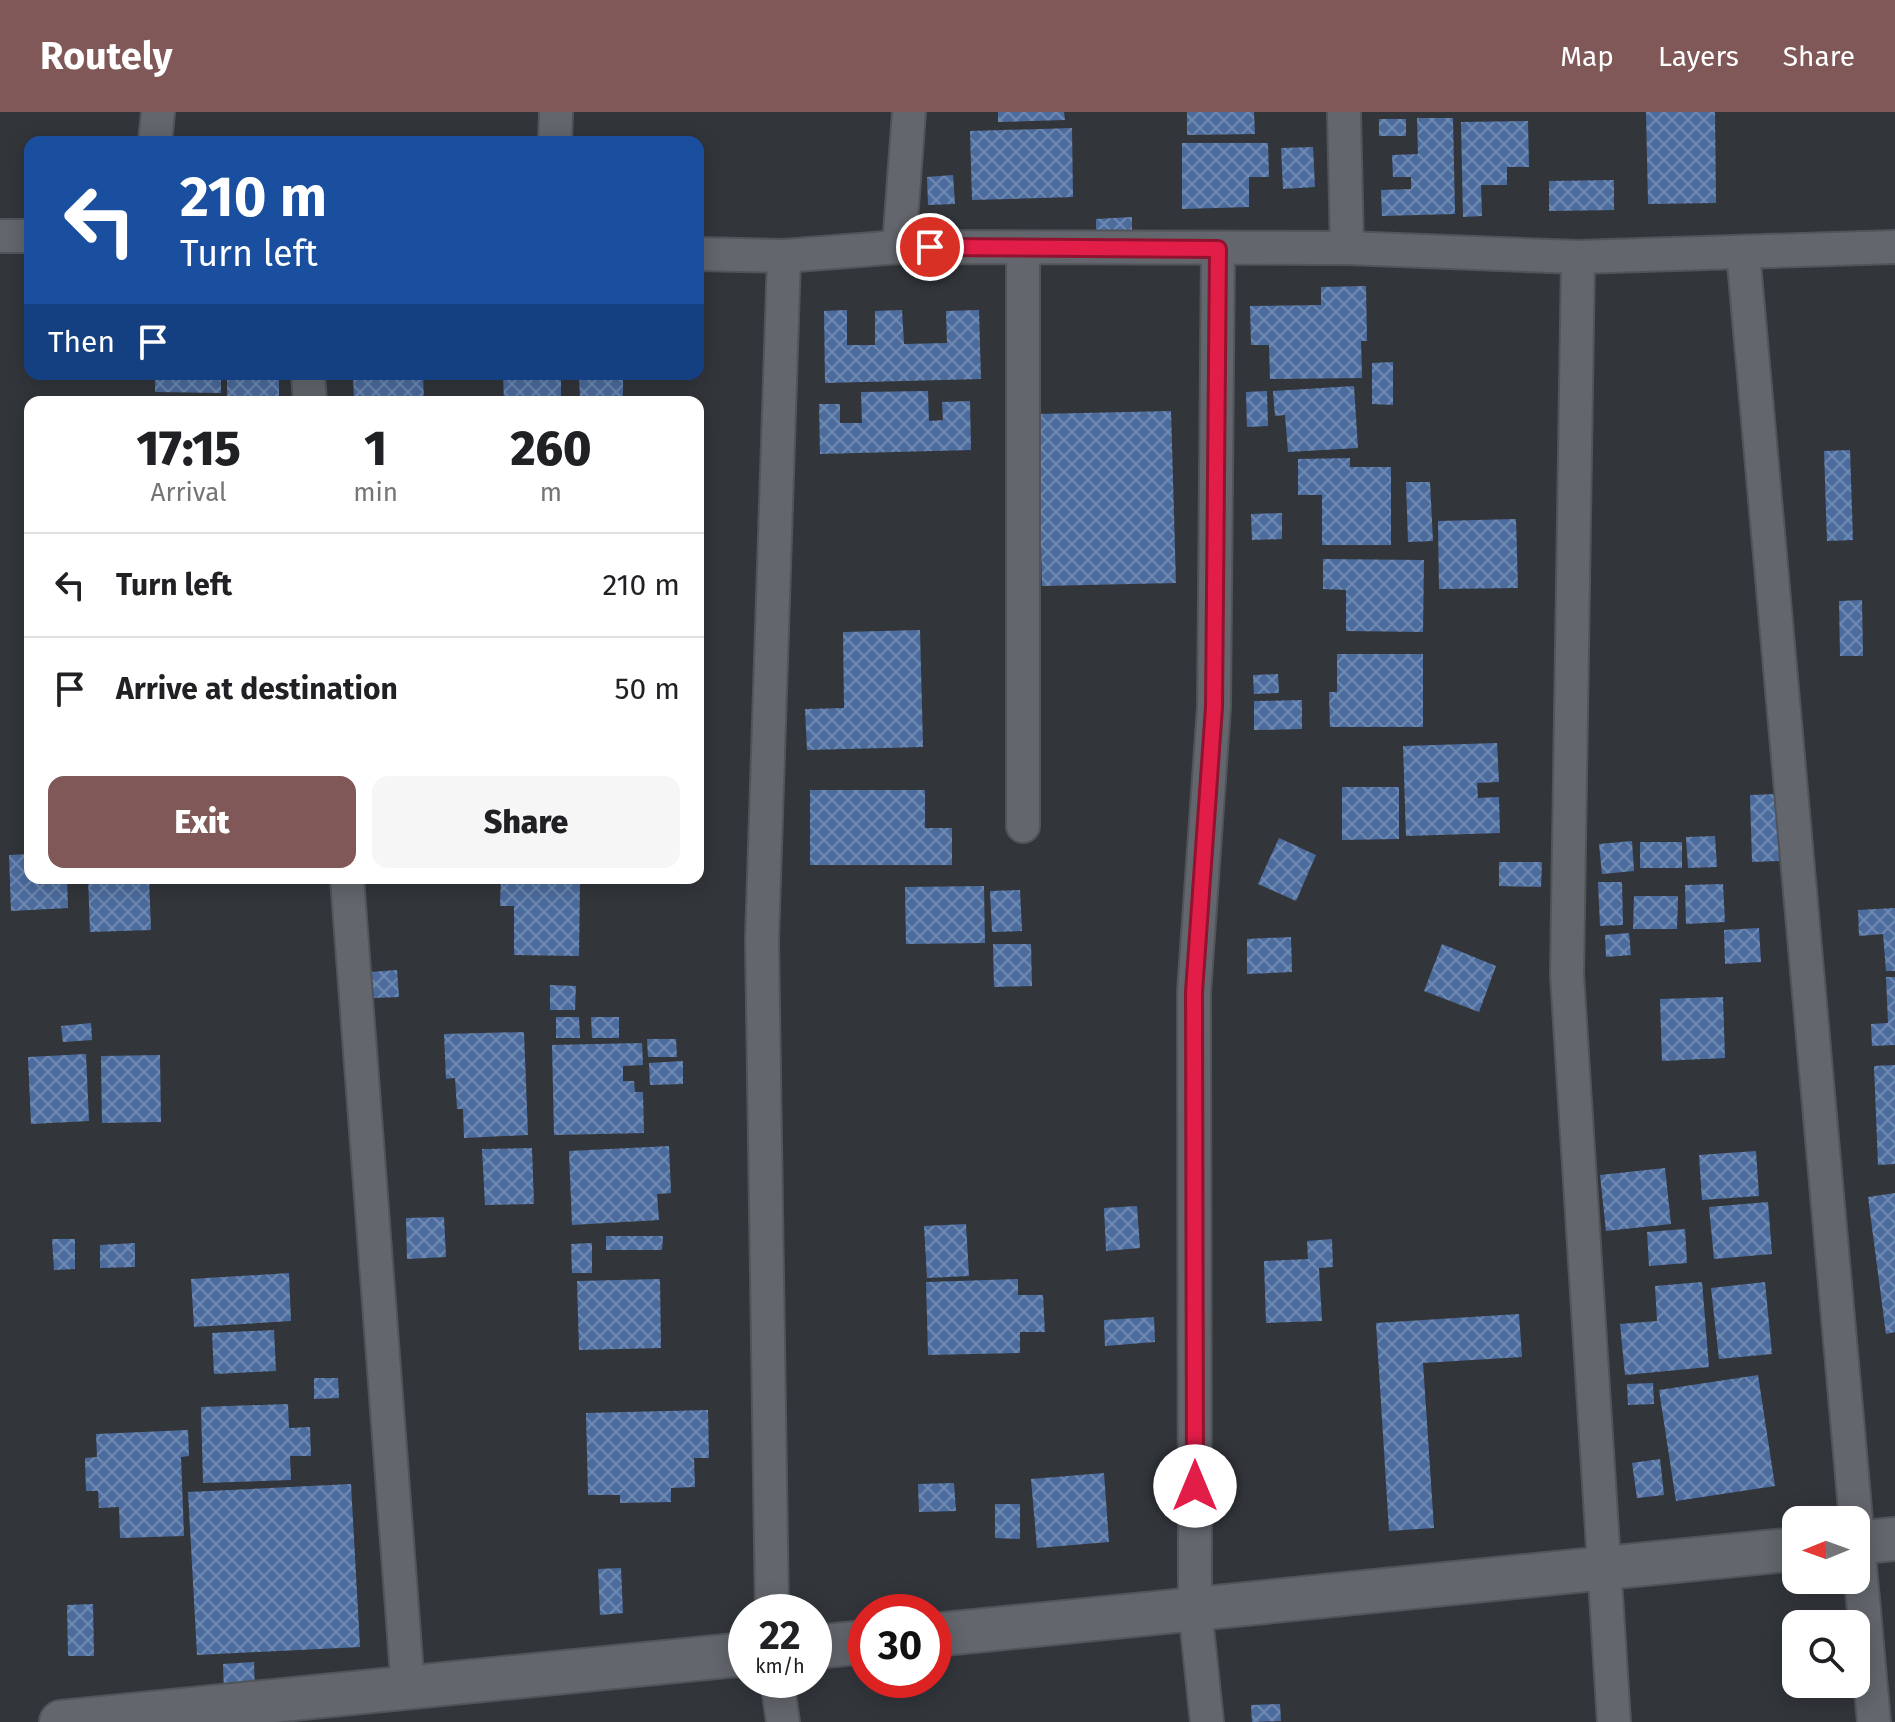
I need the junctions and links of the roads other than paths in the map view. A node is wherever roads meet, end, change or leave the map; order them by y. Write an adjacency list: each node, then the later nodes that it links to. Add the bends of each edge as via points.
1 (158, 112): 5 (street)
2 (556, 112): 6 (street)
3 (909, 112): 9 (street)
4 (1344, 112): 12 (street)
5 (156, 136)
6 (555, 136)
7 (0, 236): 8 (street)
8 (24, 236)
9 (899, 247): 11 (street); 16 (street)
10 (1895, 247): 14 (street)
11 (1023, 248): 13 (street); 18 (street)
12 (1347, 248): 13 (street); 17 (street)
13 (1218, 249): 25 (street, via 1214,707 1194,992)
14 (1743, 252): 17 (street); 20 (street)
15 (704, 254): 16 (street)
16 (784, 256): 23 (street, via 762,940)
17 (1578, 257): 22 (street, via 1567,975)
18 (1023, 826)
19 (347, 884): 28 (street)
20 (1861, 1506)
21 (1782, 1550): 22 (street)
22 (1603, 1568): 25 (street); 33 (street)
23 (772, 1594)
24 (1867, 1594): 34 (street)
25 (1195, 1609): 26 (street); 32 (street)
26 (952, 1633)
27 (728, 1656): 28 (street)
28 (408, 1688): 30 (street)
29 (780, 1698): 31 (street)
30 (61, 1722)
31 (783, 1722)
32 (1207, 1722)
33 (1614, 1722)
34 (1874, 1722)

